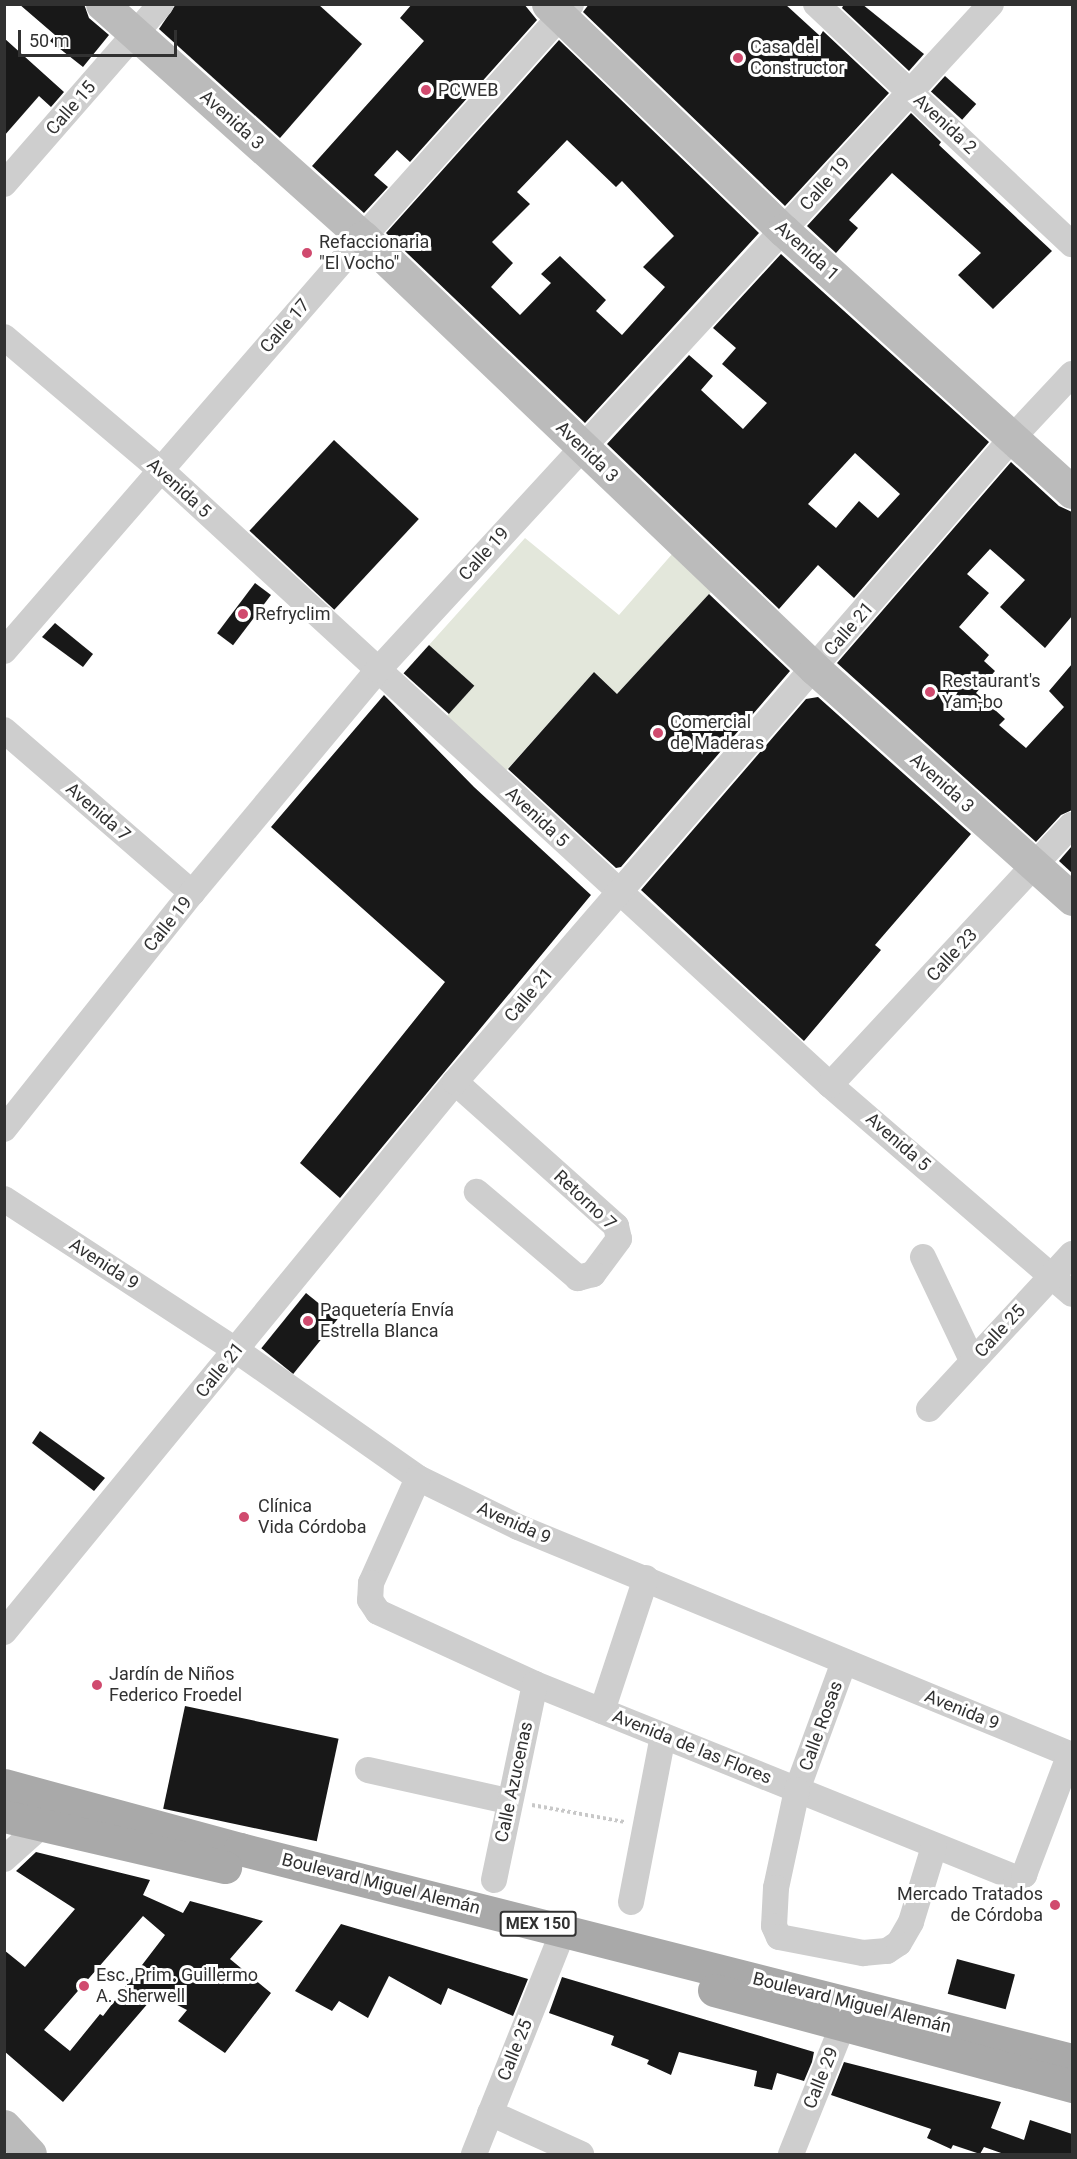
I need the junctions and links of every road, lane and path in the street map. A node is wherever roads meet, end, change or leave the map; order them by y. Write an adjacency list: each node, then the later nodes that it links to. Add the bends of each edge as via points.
1 (102, 4): 6 (main road, Avenida 3)
2 (161, 4): 6 (street, Calle 15)
3 (816, 4): 7 (street, Avenida 2)
4 (991, 4): 7 (street, Calle 19)
5 (560, 8): 9 (main road, Avenida 1); 10 (street, Calle 17)
6 (135, 34): 8 (street, Calle 15); 10 (main road, Avenida 3)
7 (910, 92): 9 (street, Calle 19); 11 (street, Avenida 2)
8 (4, 184)
9 (783, 230): 14 (main road, Avenida 1); 15 (street, Calle 19)
10 (363, 237): 15 (main road, Avenida 3); 16 (street, Calle 17)
11 (1072, 244)
12 (4, 337): 16 (street, Avenida 5)
13 (1072, 374): 14 (street, Calle 21)
14 (1014, 436): 17 (main road, Avenida 1); 19 (street, Calle 21)
15 (582, 447): 19 (main road, Avenida 3); 20 (street, Calle 19)
16 (160, 470): 18 (street, Calle 17); 20 (street, Avenida 5)
17 (1072, 492)
18 (4, 651)
19 (815, 669): 23 (main road, Avenida 3); 24 (street, Calle 21)
20 (378, 670): 24 (street, Avenida 5); 25 (street, Calle 19)
21 (4, 730): 25 (street, Avenida 7)
22 (1072, 825): 23 (street, Calle 23)
23 (1035, 866): 26 (main road, Avenida 3); 28 (street, Calle 23)
24 (617, 892): 27 (street, Calle 21); 28 (street, Avenida 5)
25 (192, 893): 29 (street, Calle 19)
26 (1072, 898)
27 (455, 1082): 30 (street, Retorno 7, via 616,1226 619,1239 593,1274 578,1278); 36 (street, Calle 21)
28 (830, 1085): 34 (street, Avenida 5)
29 (4, 1129)
30 (477, 1192)
31 (4, 1198): 36 (street, Avenida 9)
32 (1072, 1254): 34 (street, Calle 25)
33 (923, 1257): 37 (street)
34 (1053, 1275): 35 (street, Avenida 5); 37 (street, Calle 25)
35 (1072, 1293)
36 (236, 1350): 39 (street, Avenida 9); 41 (street, Calle 21)
37 (972, 1360): 38 (street, Calle 25)
38 (929, 1409)
39 (418, 1478): 40 (street, Avenida 9, via 518,1527); 43 (street, Avenida de las Flores, via 370,1583 368,1593 373,1606 378,1612)
40 (646, 1578): 42 (street, Avenida 9); 44 (street)
41 (4, 1632)
42 (844, 1662): 46 (street, Avenida 9); 49 (street, Calle Rosas)
43 (535, 1684): 44 (street, Avenida de las Flores); 50 (street, Calle Azucenas)
44 (602, 1711): 45 (street, Avenida de las Flores)
45 (663, 1736): 49 (street, Avenida de las Flores); 53 (street)
46 (1071, 1755): 54 (street, Avenida de las Flores, via 1024,1875 1016,1878)
47 (368, 1770): 50 (street)
48 (4, 1785): 56 (main road, Boulevard Miguel Alemán / MEX 150)
49 (797, 1790): 54 (street, Avenida de las Flores); 54 (street, Calle Rosas, via 776,1888 774,1926 778,1937 863,1953 887,1951 899,1943 911,1922)
50 (508, 1801): 53 (path); 57 (street, Calle Azucenas)
51 (4, 1816): 52 (main road, Boulevard Miguel Alemán / MEX 150)
52 (42, 1825): 55 (street); 56 (main road, Boulevard Miguel Alemán / MEX 150)
53 (645, 1826): 58 (street)
54 (934, 1847)
55 (4, 1859)
56 (237, 1859): 59 (main road, Boulevard Miguel Alemán / MEX 150); 60 (main road, Boulevard Miguel Alemán / MEX 150)
57 (494, 1880)
58 (631, 1902)
59 (557, 1946): 60 (main road, Boulevard Miguel Alemán / MEX 150); 63 (street, Calle 25)
60 (847, 2014): 61 (main road, Boulevard Miguel Alemán / MEX 150); 62 (main road, Boulevard Miguel Alemán / MEX 150); 68 (street, Calle 29)
61 (1072, 2060)
62 (1072, 2086)
63 (490, 2113): 66 (street, Calle 25); 67 (street)
64 (4, 2126): 65 (main road)
65 (30, 2154)
66 (474, 2154)
67 (581, 2154)
68 (791, 2154)

